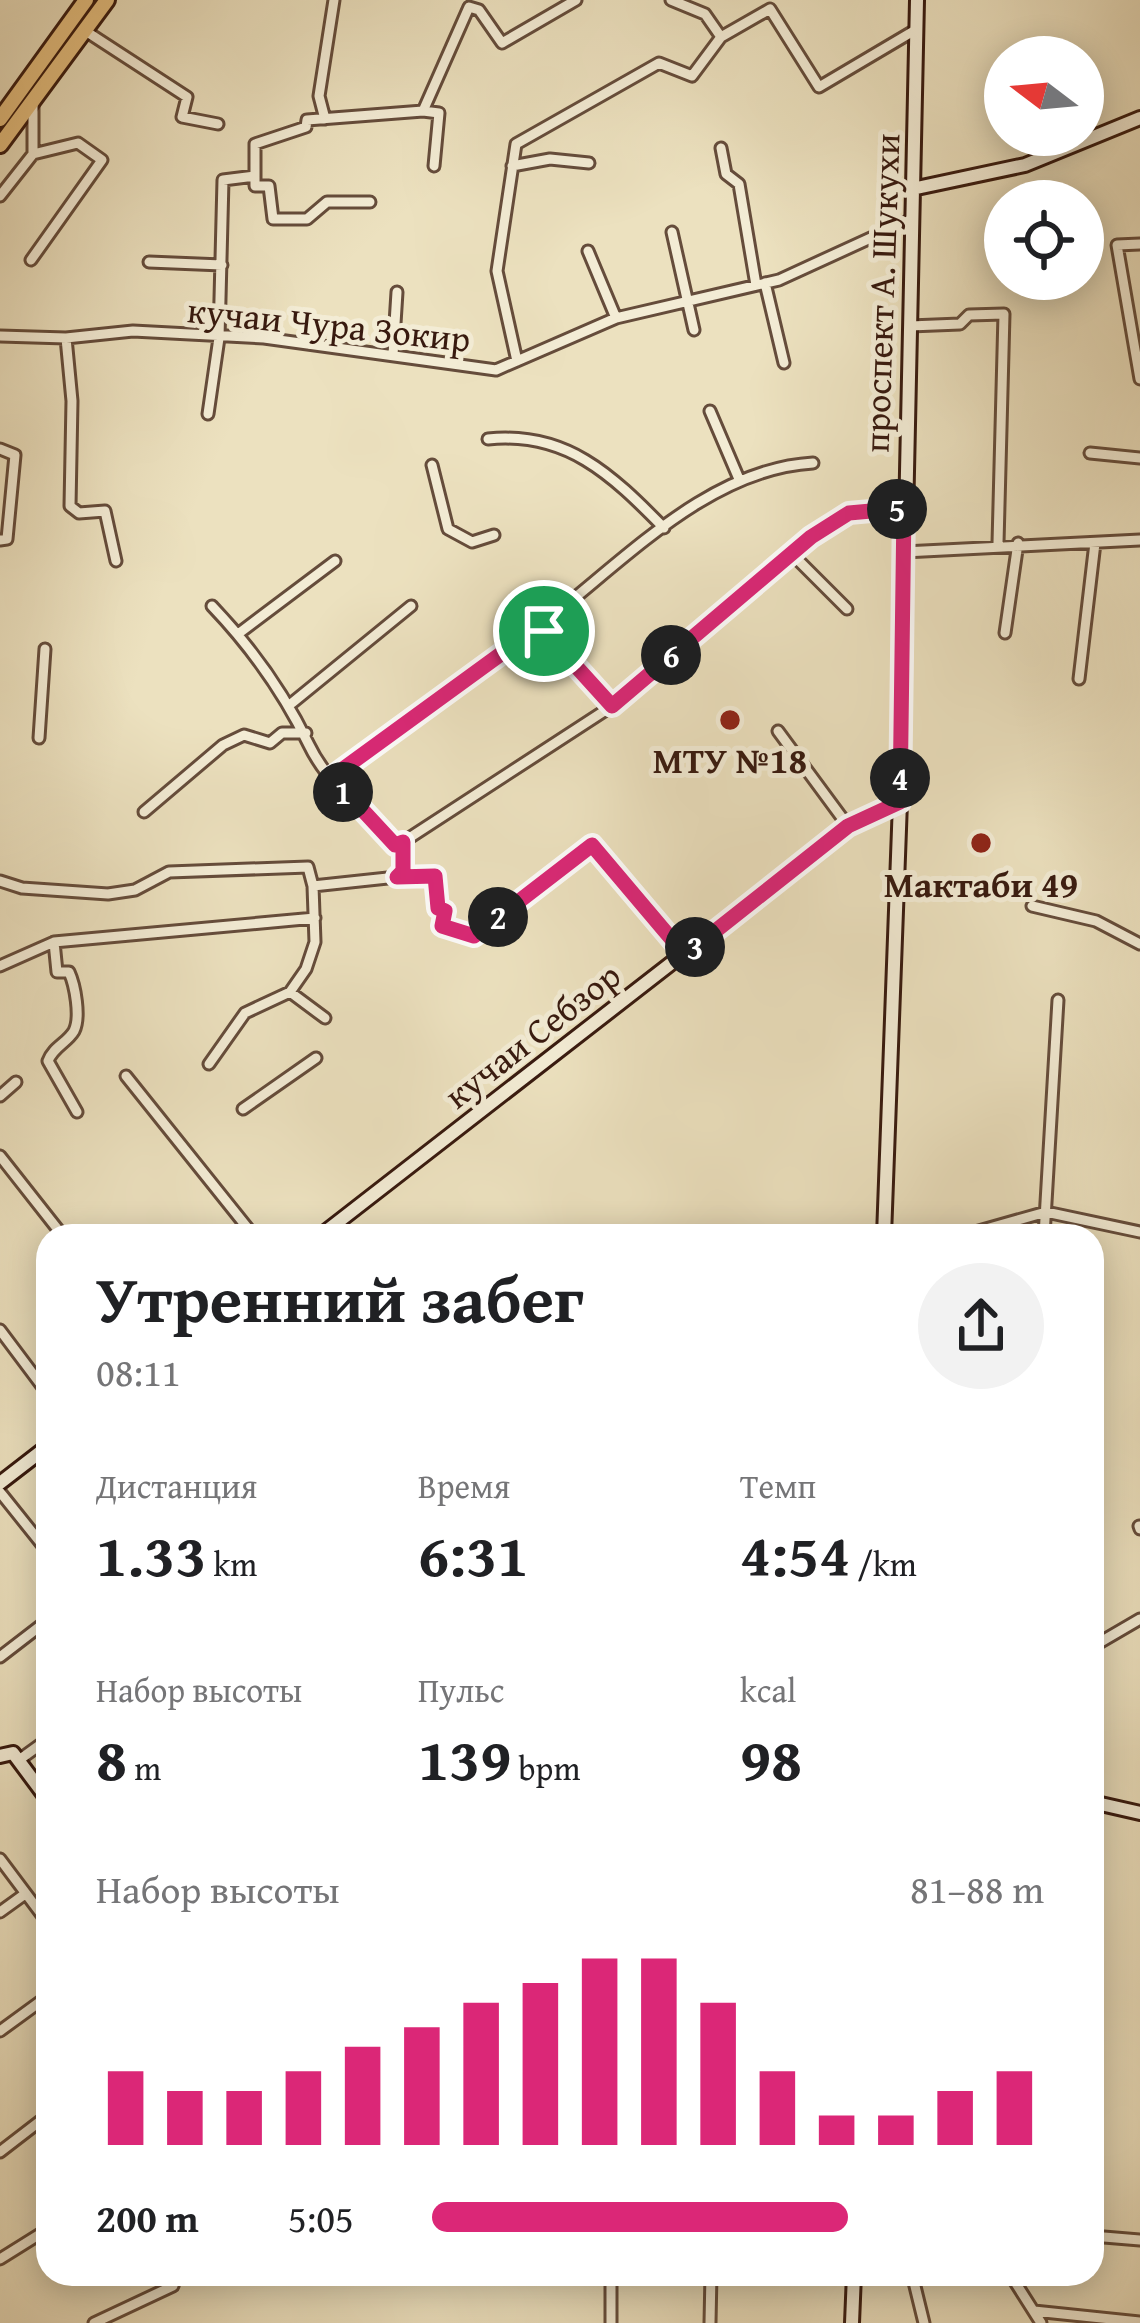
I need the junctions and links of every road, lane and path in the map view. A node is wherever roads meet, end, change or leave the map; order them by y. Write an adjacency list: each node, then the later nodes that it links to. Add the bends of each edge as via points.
1 (86, 0): 15 (main road)
2 (107, 0): 10 (main road)
3 (334, 0): 16 (street, via 319,96)
4 (576, 0): 13 (street, via 502,43 469,7)
5 (671, 0): 11 (street, via 705,14)
6 (784, 0): 8 (street)
7 (917, 0): 9 (main road, проспект А. Шукухи)
8 (770, 4): 9 (street, via 819,87); 11 (street)
9 (917, 29): 25 (main road, проспект А. Шукухи)
10 (84, 30): 12 (main road); 17 (street, via 187,97 182,117)
11 (721, 37): 23 (street, via 692,76 659,63 515,144)
12 (33, 100): 18 (main road); 20 (street)
13 (424, 112): 16 (street); 22 (street, via 439,113)
14 (1140, 118): 25 (main road, via 1025,164)
15 (0, 119)
16 (325, 119): 24 (street, via 255,144)
17 (218, 124)
18 (0, 145)
19 (722, 148): 35 (street, via 726,174 739,184)
20 (33, 154): 26 (street); 32 (street, via 78,143 102,160)
21 (590, 163): 23 (street)
22 (434, 166)
23 (512, 166): 45 (street, via 497,271)
24 (255, 181): 27 (street, via 269,186 273,219 307,219 327,202); 34 (street, via 223,179)
25 (912, 189): 28 (main road, проспект А. Шукухи)
26 (0, 196)
27 (370, 202)
28 (912, 219): 35 (street, кучаи Чура Зокир); 39 (main road, проспект А. Шукухи)
29 (673, 232): 37 (street)
30 (1140, 244): 47 (street, via 1117,245)
31 (588, 251): 38 (street)
32 (31, 260)
33 (149, 262): 34 (street)
34 (222, 265): 43 (street)
35 (760, 284): 37 (street, кучаи Чура Зокир); 46 (street)
36 (397, 292): 44 (street)
37 (686, 302): 38 (street, кучаи Чура Зокир); 40 (street)
38 (616, 318): 45 (street, кучаи Чура Зокир)
39 (910, 326): 57 (main road, проспект А. Шукухи); 62 (street, via 1004,314)
40 (694, 330)
41 (0, 336): 42 (street, кучаи Чура Зокир)
42 (66, 338): 43 (street, кучаи Чура Зокир, via 133,331); 67 (street, via 70,506 105,511)
43 (220, 338): 44 (street, кучаи Чура Зокир); 49 (street)
44 (394, 356): 45 (street, кучаи Чура Зокир, via 496,370)
45 (517, 361)
46 (784, 363)
47 (1140, 379)
48 (710, 411): 56 (street)
49 (208, 414)
50 (488, 440): 58 (street, via 520,436 567,446)
51 (0, 449): 60 (street, via 15,455 7,539)
52 (1090, 453): 53 (street)
53 (1140, 458)
54 (813, 463): 56 (street)
55 (432, 465): 59 (street, via 448,529 472,542)
56 (739, 479): 58 (street)
57 (904, 508): 65 (main road, проспект А. Шукухи); 66 (street, via 849,513)
58 (664, 528): 72 (street, via 546,621)
59 (494, 536)
60 (0, 540)
61 (1140, 540): 64 (street)
62 (998, 543): 63 (street); 65 (street)
63 (1018, 543): 64 (street); 74 (street)
64 (1095, 543): 76 (street)
65 (904, 552): 83 (main road, проспект А. Шукухи)
66 (791, 553): 71 (street); 78 (street)
67 (116, 561)
68 (335, 562): 73 (street)
69 (212, 606): 73 (street)
70 (411, 606): 77 (street)
71 (847, 609)
72 (544, 631): 78 (street); 82 (street, via 527,635)
73 (238, 634): 77 (street)
74 (1005, 634)
75 (45, 649): 81 (street)
76 (1079, 679)
77 (292, 704): 80 (street)
78 (612, 706): 86 (street)
79 (778, 731): 85 (street)
80 (306, 733): 82 (street); 84 (street, via 282,733 270,743 244,735)
81 (39, 738)
82 (332, 777): 86 (street, via 395,845)
83 (900, 802): 85 (main road, кучаи Себзор); 111 (main road, проспект А. Шукухи)
84 (144, 812)
85 (848, 826): 94 (main road, кучаи Себзор)
86 (403, 842): 87 (street)
87 (397, 877): 89 (street); 94 (street, via 435,876 442,926 474,936 592,845)
88 (0, 880): 89 (street, via 108,894 169,872 308,866)
89 (313, 886): 91 (street)
90 (1032, 907): 93 (street, via 1096,921)
91 (315, 918): 92 (street); 96 (street, via 306,969)
92 (54, 942): 95 (street); 105 (street, via 57,973 73,980 76,1014 74,1030 48,1061)
93 (1140, 944)
94 (685, 955): 110 (main road, кучаи Себзор)
95 (0, 966)
96 (290, 992): 98 (street); 100 (street, via 245,1013)
97 (1058, 1000): 107 (street)
98 (326, 1018)
99 (316, 1058): 104 (street)
100 (208, 1064)
101 (125, 1076): 109 (street)
102 (16, 1082): 103 (street)
103 (0, 1096)
104 (244, 1109)
105 (77, 1112)
106 (0, 1156): 108 (street)
107 (1046, 1212): 112 (street); 113 (street); 114 (street)
108 (54, 1224)
109 (244, 1224)
110 (336, 1224)
111 (884, 1224)
112 (1004, 1224)
113 (1045, 1224)
114 (1102, 1224)
115 (1104, 1224): 116 (street)
116 (1140, 1232)
117 (0, 1330): 118 (street)
118 (36, 1378)
119 (36, 1456): 120 (main road)
120 (0, 1487): 121 (street)
121 (36, 1536)
122 (1140, 1619): 124 (street)
123 (36, 1628): 125 (street)
124 (1104, 1640)
125 (2, 1650)
126 (36, 1748): 128 (street)
127 (0, 1756): 128 (main road)
128 (19, 1760): 129 (main road)
129 (36, 1783)
130 (1104, 1805): 131 (main road)
131 (1140, 1814)
132 (0, 1859): 133 (street)
133 (26, 1894): 134 (street); 135 (street)
134 (36, 1907)
135 (0, 1912)
136 (36, 2005): 137 (street)
137 (0, 2031)
138 (36, 2125): 139 (street)
139 (0, 2152)
140 (1104, 2237): 142 (street)
141 (36, 2238): 143 (street)
142 (1140, 2240)
143 (4, 2259)
144 (173, 2286): 150 (street)
145 (610, 2286): 155 (street)
146 (711, 2286): 156 (street)
147 (854, 2286): 157 (main road)
148 (915, 2286): 158 (street)
149 (1018, 2286): 151 (street)
150 (122, 2310): 153 (street); 154 (street)
151 (1034, 2311): 152 (street); 159 (street)
152 (1140, 2322)
153 (94, 2323)
154 (125, 2323)
155 (611, 2323)
156 (710, 2323)
157 (852, 2323)
158 (924, 2323)
159 (1040, 2323)

